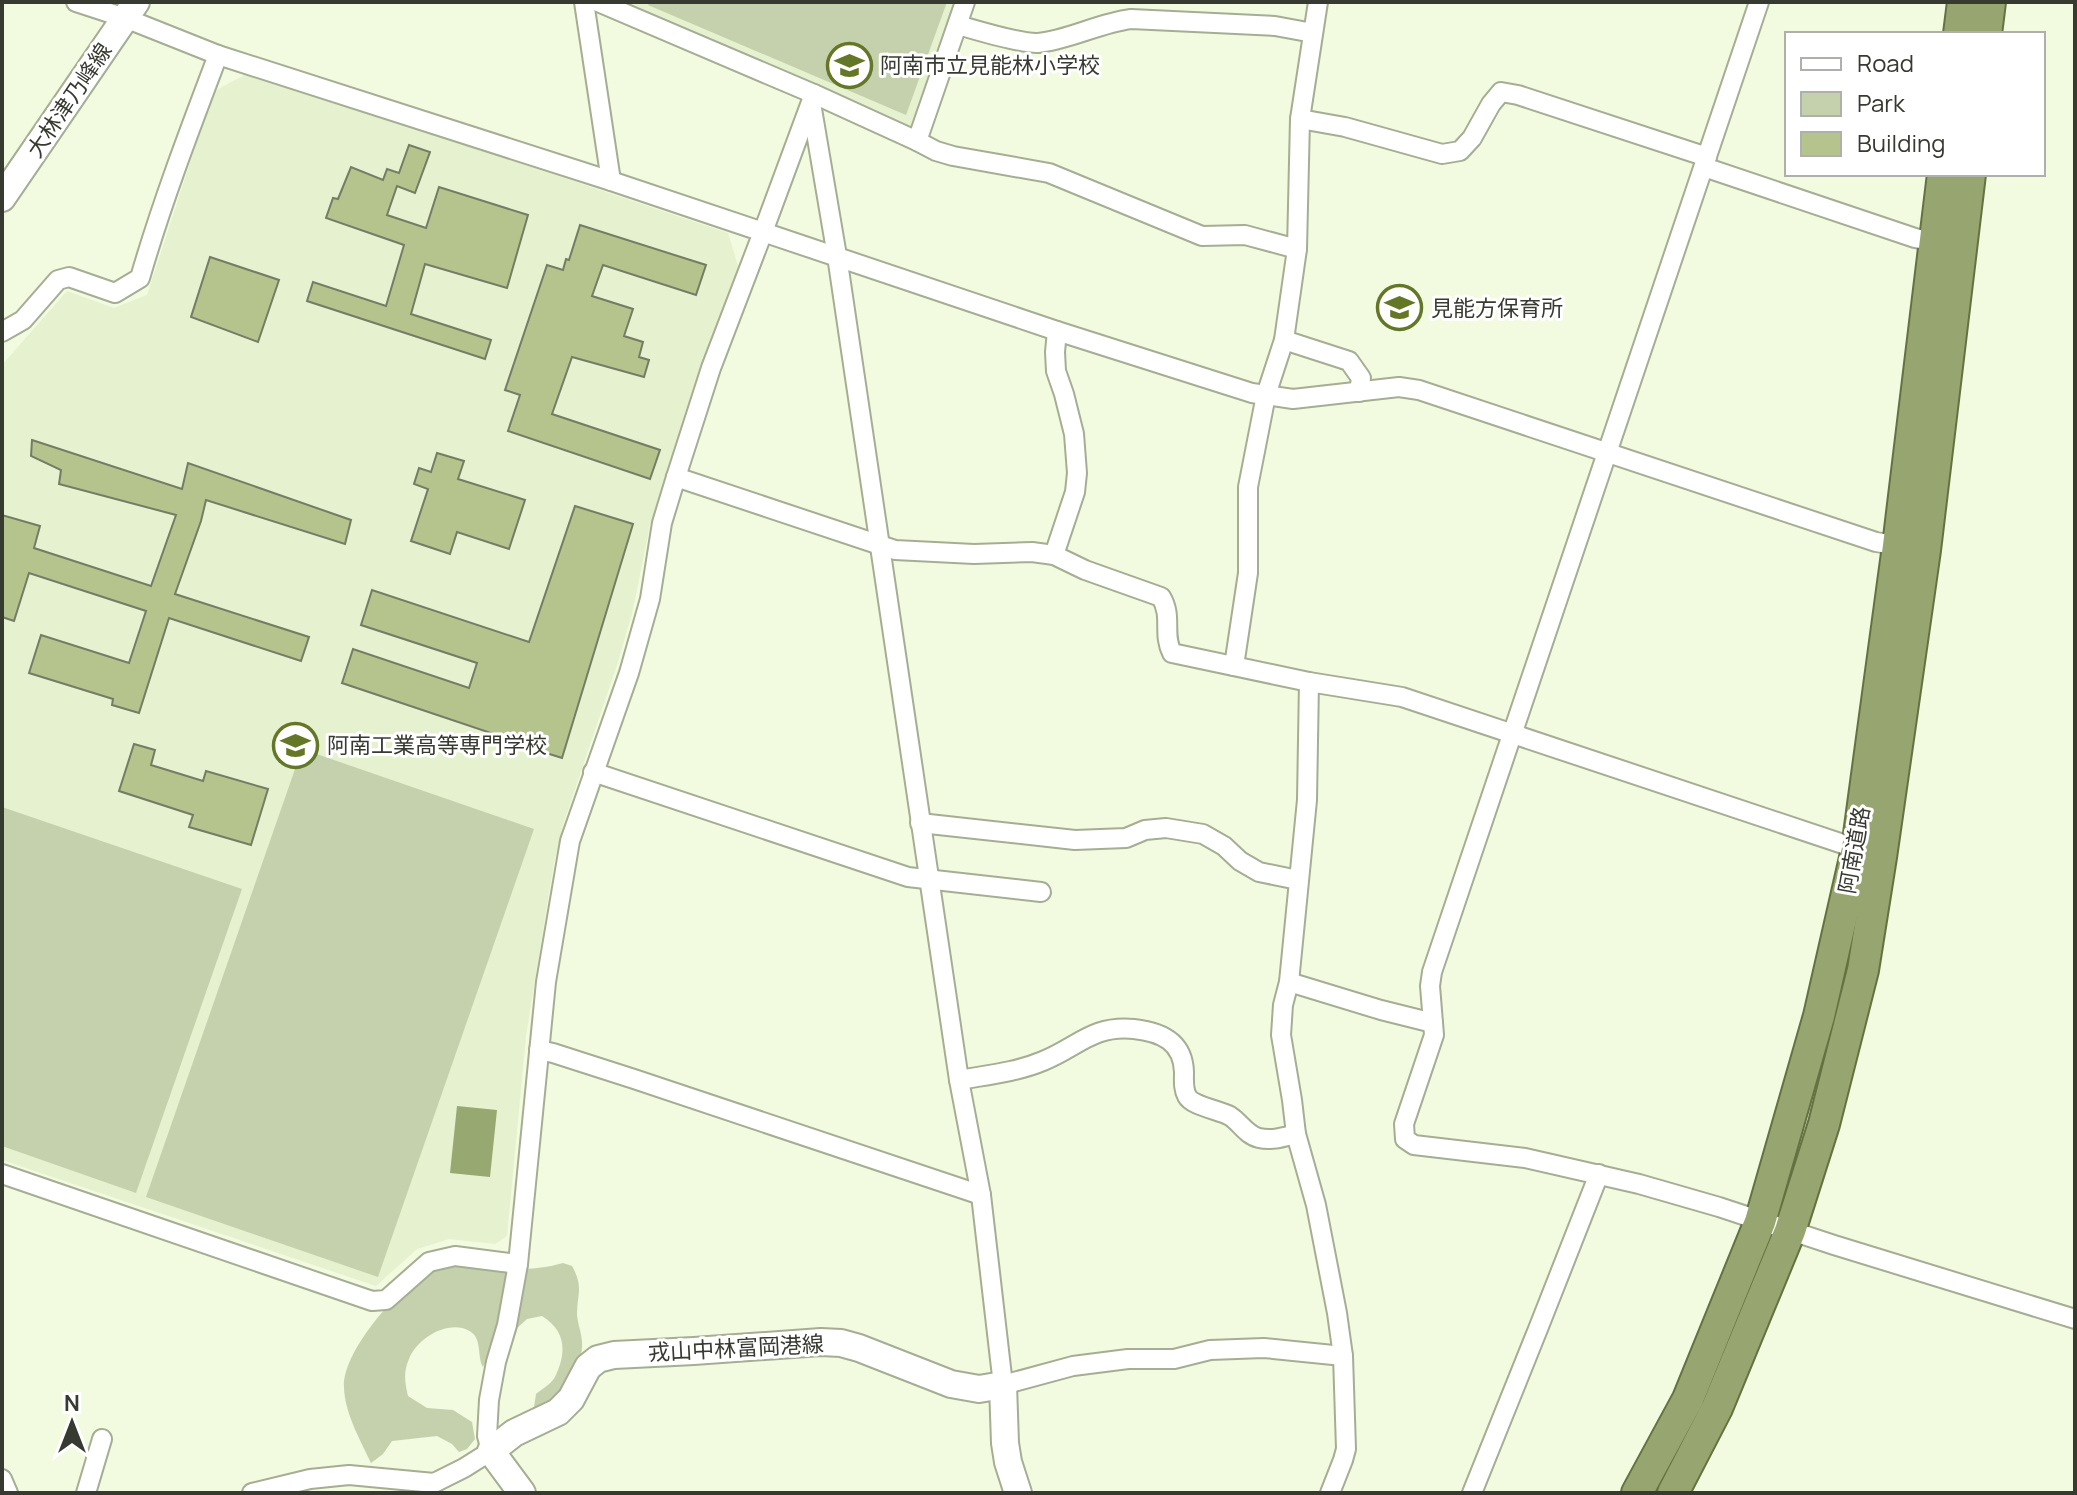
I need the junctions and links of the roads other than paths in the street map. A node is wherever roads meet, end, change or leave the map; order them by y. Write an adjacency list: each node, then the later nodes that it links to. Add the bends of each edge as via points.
1 (76, 2): 9 (street)
2 (584, 2): 21 (street)
3 (598, 2): 15 (street)
4 (965, 2): 10 (street)
5 (1318, 2): 13 (street)
6 (1759, 2): 18 (street)
7 (1963, 2): 11 (highway)
8 (1990, 2): 12 (highway)
9 (131, 10): 14 (street); 22 (main road, 大林津乃峰線)
10 (958, 25): 13 (street, via 1035,43 1131,19 1275,26); 17 (street)
11 (1959, 32)
12 (1986, 32)
13 (1313, 33): 16 (street)
14 (218, 55): 21 (street); 28 (street, via 140,278 115,293 69,277 58,280 23,320)
15 (813, 98): 17 (street); 23 (street); 26 (street)
16 (1300, 119): 18 (street, via 1442,154 1460,151 1501,92); 25 (street)
17 (917, 141): 25 (street, via 953,156 1049,173 1202,236 1245,235)
18 (1706, 162): 24 (street); 32 (street)
19 (1943, 176): 24 (highway, 阿南道路)
20 (1970, 176): 35 (highway, 阿南道路)
21 (611, 181): 23 (street)
22 (2, 198)
23 (763, 232): 26 (street); 33 (street)
24 (1935, 242): 35 (highway, 阿南道路)
25 (1297, 249): 29 (street)
26 (837, 256): 27 (street); 34 (street)
27 (1057, 331): 31 (street); 36 (street, via 1056,371 1074,434 1077,473)
28 (2, 332)
29 (1284, 340): 30 (street, via 1349,361 1361,378); 31 (street)
30 (1359, 392): 31 (street, via 1293,399); 32 (street, via 1419,390)
31 (1266, 395): 37 (street, via 1248,487 1248,573)
32 (1607, 454): 35 (street, via 1876,542); 39 (street)
33 (676, 477): 34 (street); 40 (street, via 662,523 650,599)
34 (880, 545): 36 (street, via 927,552); 41 (street)
35 (1912, 548): 42 (highway, 阿南道路)
36 (1054, 555): 37 (street, via 1161,597 1172,653)
37 (1234, 666): 38 (street)
38 (1309, 682): 39 (street, via 1402,697); 44 (street, via 1307,800)
39 (1511, 733): 42 (street); 47 (street, via 1432,972)
40 (593, 772): 43 (street); 48 (street, via 570,841)
41 (920, 823): 43 (street); 44 (street, via 1075,840 1126,838 1166,828 1203,834 1259,872)
42 (1869, 853): 54 (highway, 阿南道路); 55 (highway, 阿南道路, via 1863,970)
43 (929, 880): 45 (street); 49 (street)
44 (1298, 880): 46 (street)
45 (1041, 892)
46 (1289, 982): 47 (street); 50 (street, via 1281,1035)
47 (1433, 1023): 52 (street, via 1434,1035 1404,1124 1405,1139 1414,1145 1525,1158)
48 (539, 1050): 53 (street); 56 (street)
49 (959, 1080): 50 (street, via 1042,1062 1100,1031 1136,1029 1176,1045 1191,1102 1232,1117 1256,1138); 53 (street)
50 (1296, 1134): 58 (street, via 1316,1205)
51 (2, 1174): 56 (street, via 372,1301 386,1300 429,1262 455,1256)
52 (1599, 1174): 54 (street); 69 (street)
53 (981, 1195): 59 (street)
54 (1760, 1222): 55 (street); 70 (highway, 阿南道路, via 1688,1399)
55 (1790, 1231): 57 (street); 71 (highway, 阿南道路, via 1717,1408)
56 (518, 1264): 61 (street, via 489,1400)
57 (2075, 1319)
58 (1343, 1356): 59 (street, via 1264,1348 1210,1350 1174,1359 1073,1366); 68 (street, via 1346,1449)
59 (1003, 1385): 61 (main road, 戎山中林富岡港線, via 979,1389 951,1384 859,1348 821,1342 614,1355 588,1367 558,1412); 67 (main road, via 1005,1443)
60 (102, 1439): 64 (street)
61 (491, 1451): 65 (street, via 434,1483 349,1475); 66 (main road)
62 (2, 1479): 63 (street)
63 (8, 1493)
64 (86, 1493)
65 (252, 1493)
66 (522, 1493)
67 (1018, 1493)
68 (1330, 1493)
69 (1472, 1493)
70 (1637, 1493)
71 (1673, 1493)

